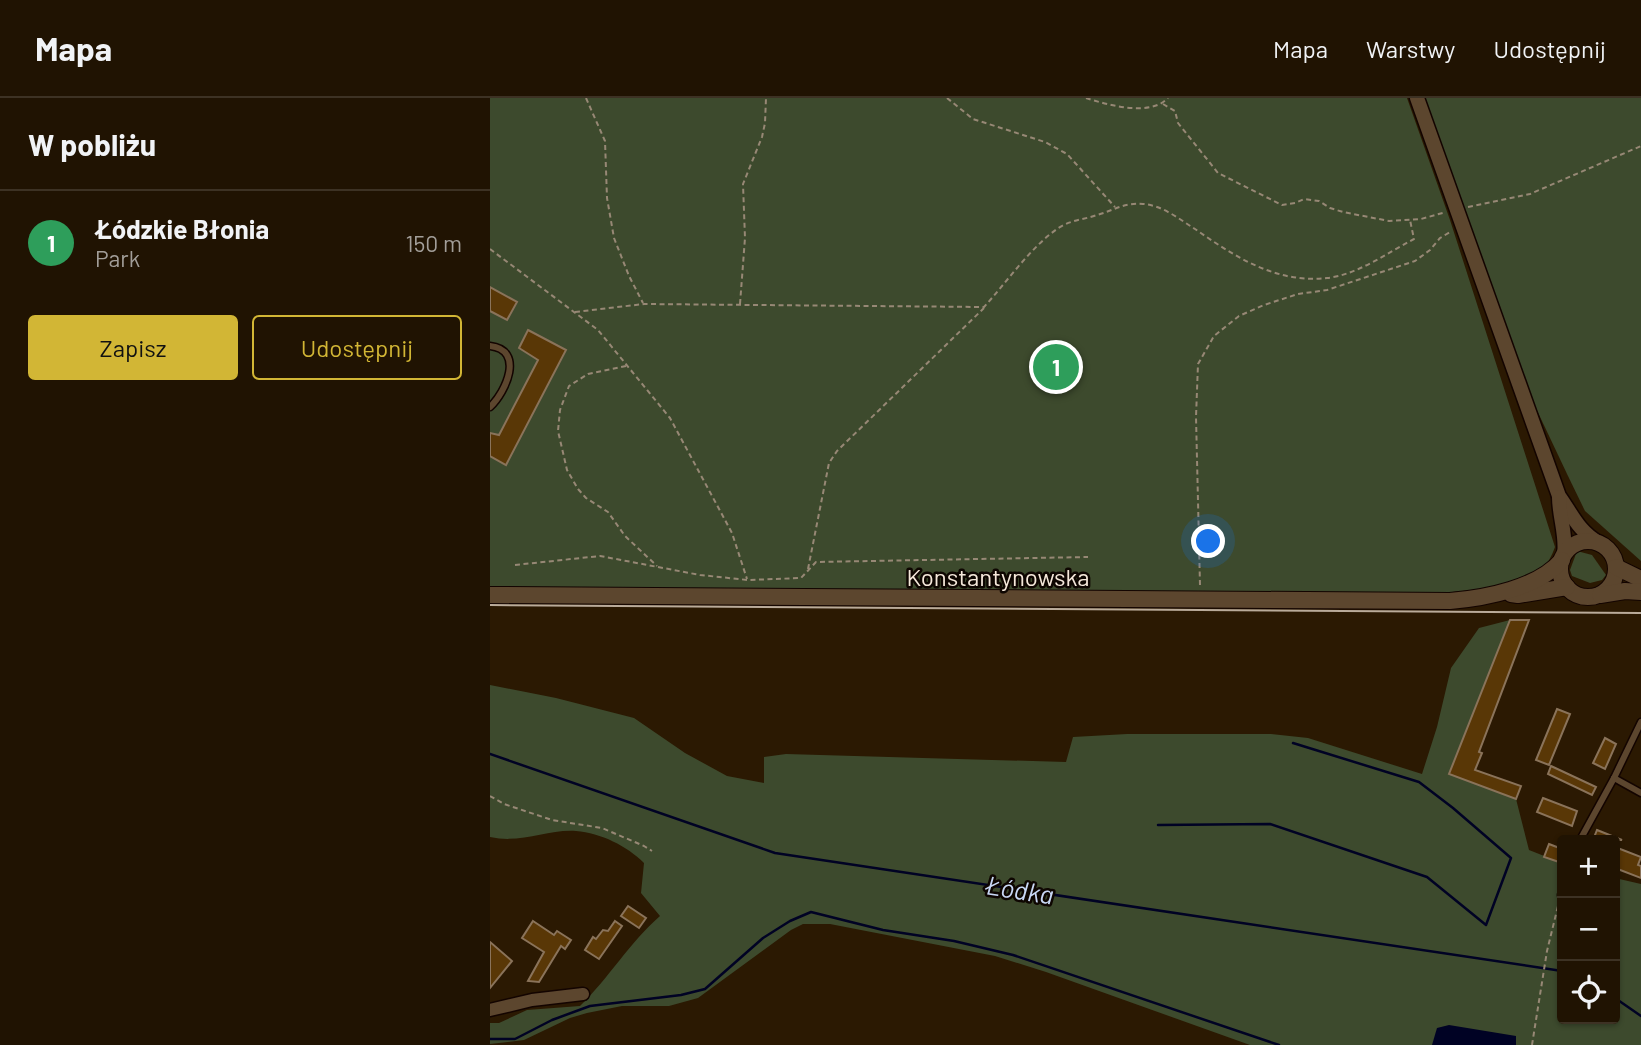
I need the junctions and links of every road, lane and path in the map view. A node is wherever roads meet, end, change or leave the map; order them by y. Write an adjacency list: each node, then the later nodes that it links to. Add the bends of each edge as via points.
1 (586, 98): 16 (path, via 604,141 614,238)
2 (766, 98): 17 (path, via 765,123 743,184)
3 (947, 98): 11 (path, via 972,119 1045,142 1067,154)
4 (1086, 98): 9 (path)
5 (1117, 98): 9 (path)
6 (1168, 98): 8 (path)
7 (1417, 98): 12 (street)
8 (1163, 104): 9 (path, via 1136,109); 13 (path, via 1175,111 1178,122 1218,173 1282,205 1319,201 1381,220)
9 (1117, 105)
10 (1641, 146): 12 (path, via 1530,194)
11 (1115, 207): 13 (path, via 1156,206 1239,258 1270,272 1307,278 1348,274 1414,239); 18 (path, via 1056,229)
12 (1457, 209): 13 (path); 14 (street)
13 (1409, 220)
14 (1462, 224): 23 (street); 40 (path, via 1415,261 1327,290 1264,304 1214,336 1198,364)
15 (490, 249): 19 (path)
16 (644, 304): 17 (path); 19 (path)
17 (740, 305): 18 (path)
18 (984, 307): 30 (path, via 829,463)
19 (575, 312): 21 (path, via 598,330)
20 (490, 346): 22 (lane, via 505,351 511,365)
21 (627, 366): 28 (path, via 588,374 569,386 558,431 567,470 578,489 608,512); 32 (path, via 670,418 732,533)
22 (490, 407)
23 (1559, 496): 24 (street, via 1576,525); 26 (street, via 1566,546)
24 (1599, 543): 26 (main road, via 1581,542); 29 (main road, via 1609,551)
25 (1088, 557): 30 (path, via 816,562)
26 (1563, 557): 33 (main road, via 1560,574); 35 (main road, Konstantynowska, via 1546,574)
27 (515, 565): 28 (path, via 600,556)
28 (657, 567): 32 (path)
29 (1616, 567): 31 (main road); 37 (main road, via 1612,584)
30 (808, 571): 32 (path, via 801,578); 39 (path)
31 (1641, 579)
32 (748, 580): 38 (path)
33 (1567, 587): 35 (main road, Konstantynowska); 37 (main road, via 1583,597)
34 (1641, 592): 37 (main road)
35 (1505, 593): 40 (main road, Konstantynowska, via 1450,601)
36 (490, 595): 38 (main road, Konstantynowska)
37 (1597, 596)
38 (753, 597): 39 (main road, Konstantynowska)
39 (802, 597): 40 (main road, Konstantynowska)
40 (1200, 600)
41 (1641, 722): 42 (lane)
42 (1614, 778): 43 (lane); 45 (lane)
43 (1641, 793)
44 (490, 796): 46 (path, via 552,820 602,828)
45 (1583, 835)
46 (652, 851)
47 (1561, 898): 50 (path, via 1546,951)
48 (583, 994): 49 (street)
49 (490, 1010)
50 (1532, 1045)

